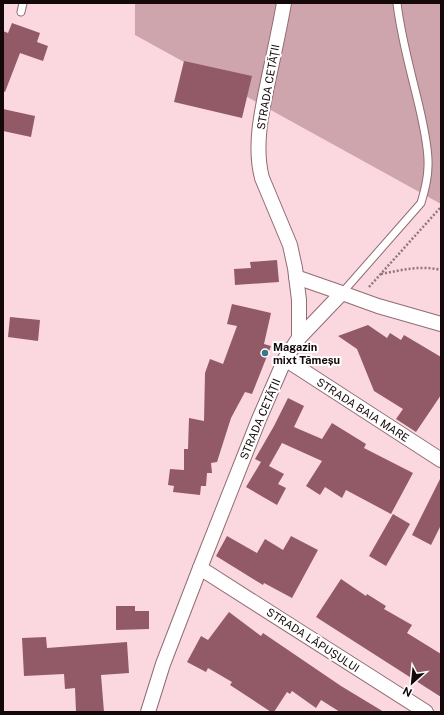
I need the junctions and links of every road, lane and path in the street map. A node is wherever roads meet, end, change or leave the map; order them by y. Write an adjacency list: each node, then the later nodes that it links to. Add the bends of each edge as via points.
1 (23, 3): 4 (lane)
2 (284, 3): 8 (street, STRADA CETĂȚII, via 262,108 259,158 262,178 290,245)
3 (397, 3): 9 (lane, via 426,142 427,187 421,202)
4 (21, 12)
5 (441, 207): 7 (path)
6 (441, 270): 7 (path, via 416,267)
7 (381, 274): 10 (path)
8 (296, 277): 9 (street); 12 (street, STRADA CETĂȚII)
9 (342, 293): 10 (street); 12 (street)
10 (359, 299): 11 (street)
11 (441, 324)
12 (299, 338): 13 (street, STRADA CETĂȚII)
13 (285, 359): 14 (street, STRADA BAIA MARE); 15 (street, STRADA CETĂȚII)
14 (441, 460)
15 (200, 568): 16 (street, STRADA CETĂȚII, via 163,664); 17 (street, STRADA LĂPUȘULUI)
16 (148, 712)
17 (426, 712)

